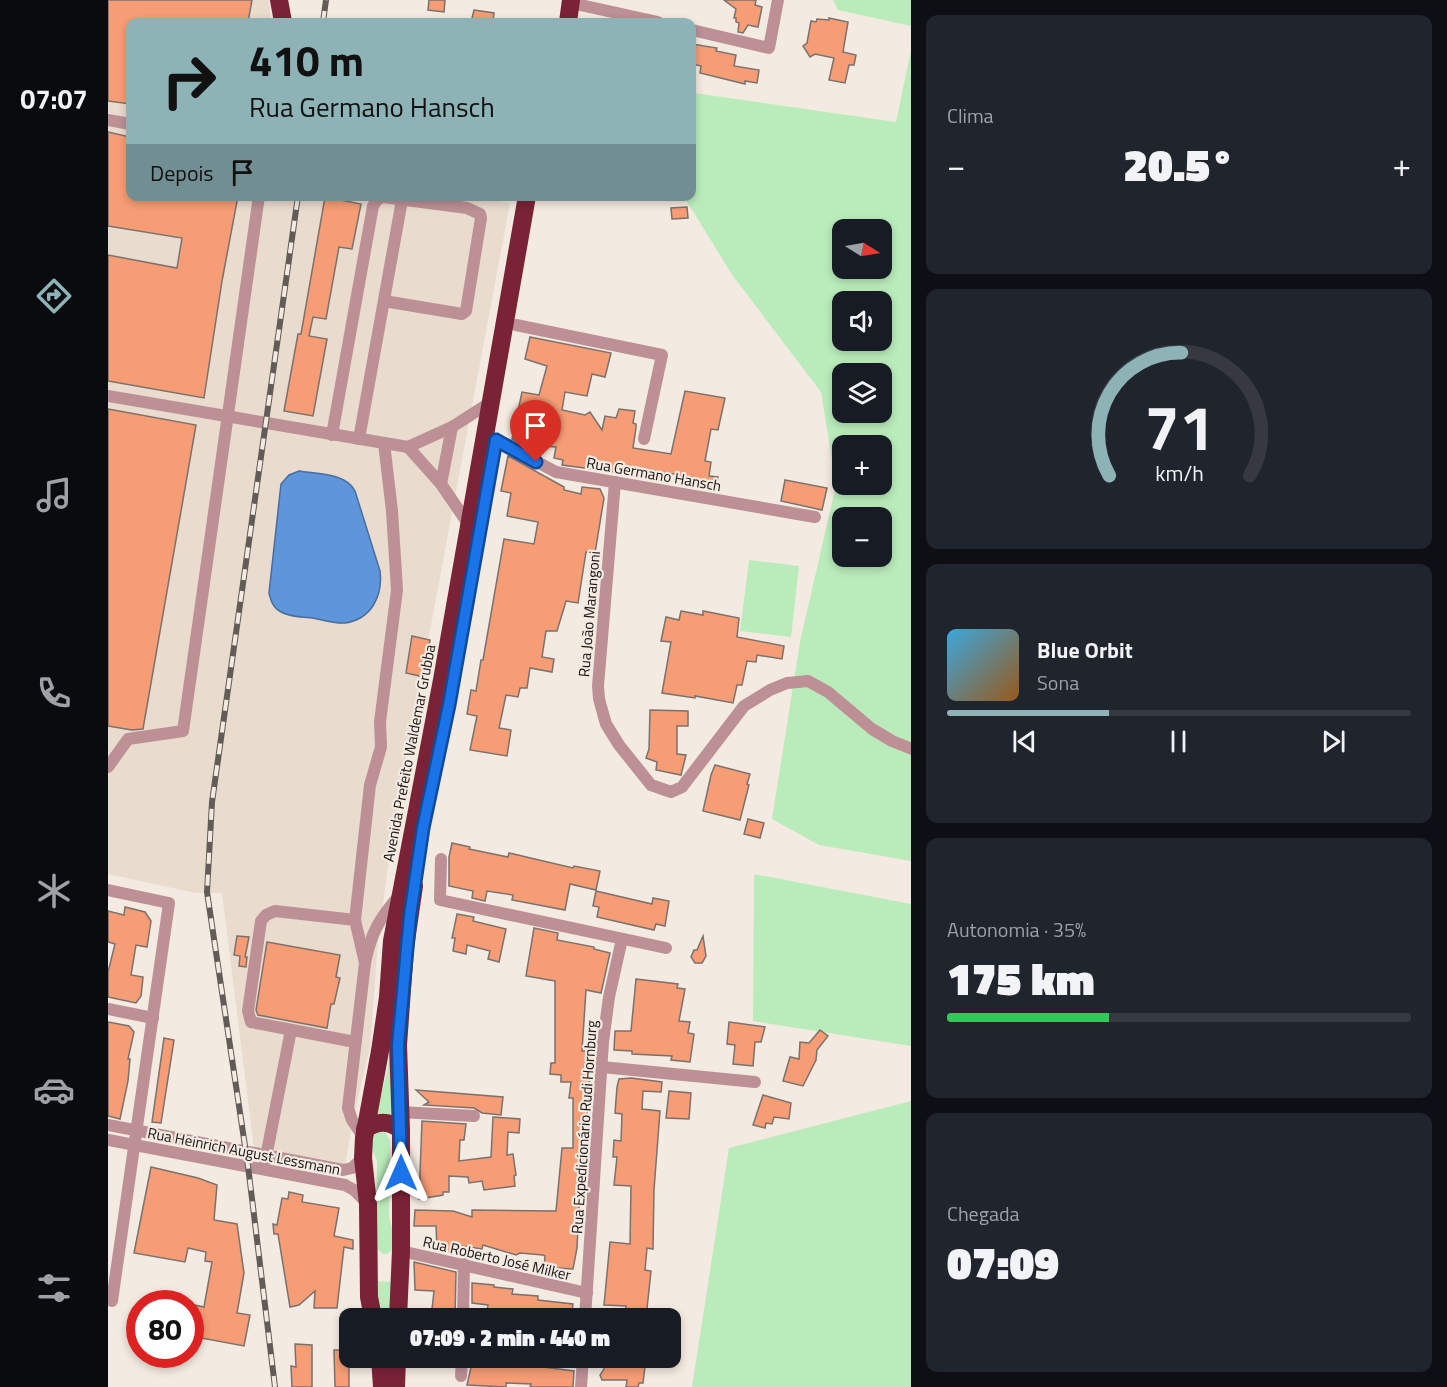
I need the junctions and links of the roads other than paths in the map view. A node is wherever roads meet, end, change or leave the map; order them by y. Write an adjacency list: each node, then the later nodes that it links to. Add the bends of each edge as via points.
1 (279, 0): 4 (highway)
2 (778, 0): 7 (street, via 769,48)
3 (571, 1): 5 (highway); 6 (street)
4 (282, 18)
5 (569, 18)
6 (641, 18)
7 (696, 31)
8 (108, 120): 9 (street)
9 (126, 123)
10 (258, 201): 20 (street)
11 (376, 201): 22 (street)
12 (402, 201): 16 (street)
13 (410, 201): 16 (street, via 467,208 480,214 468,307 462,314)
14 (526, 201): 19 (highway, Avenida Prefeito Waldemar Grubba)
15 (537, 201): 17 (highway, Avenida Prefeito Waldemar Grubba)
16 (384, 301): 23 (street)
17 (516, 325): 24 (street, via 662,355); 25 (highway, Avenida Prefeito Waldemar Grubba)
18 (108, 396): 20 (street)
19 (491, 402): 21 (street); 31 (highway, Avenida Prefeito Waldemar Grubba)
20 (227, 418): 22 (street); 33 (street, via 183,731 128,739)
21 (452, 427): 27 (street); 29 (street)
22 (332, 435): 23 (street)
23 (359, 439): 26 (street)
24 (644, 439)
25 (496, 440): 28 (street, Rua Germano Hansch, via 556,472); 48 (highway, Avenida Prefeito Waldemar Grubba, via 412,894 399,1027)
26 (384, 443): 27 (street); 37 (street, via 397,590 380,722 381,747 370,785)
27 (408, 447): 29 (street)
28 (615, 482): 30 (street, Rua Germano Hansch); 32 (street, Rua João Marangoni, via 599,699 606,724 651,785 671,792 682,787 744,706 787,683 808,681 828,692 872,729)
29 (441, 484): 31 (street)
30 (815, 517)
31 (470, 525): 36 (highway, Avenida Prefeito Waldemar Grubba)
32 (911, 749)
33 (108, 767)
34 (441, 860): 38 (street, via 440,900)
35 (108, 890): 42 (street, via 169,903)
36 (400, 895): 40 (street, via 376,925); 51 (highway, Avenida Prefeito Waldemar Grubba, via 382,1040)
37 (355, 920): 40 (street); 43 (street, via 275,911 261,921 249,1018 251,1022)
38 (622, 939): 39 (street); 45 (street, Rua Expedicionário Rudi Hornburg, via 609,997)
39 (666, 948)
40 (365, 963): 44 (street)
41 (108, 1009): 42 (street)
42 (153, 1018): 50 (street)
43 (291, 1030): 44 (street); 54 (street)
44 (355, 1042): 51 (street, via 348,1107 352,1120)
45 (602, 1067): 46 (street); 61 (street, Rua Expedicionário Rudi Hornburg)
46 (755, 1082)
47 (474, 1116): 48 (street)
48 (400, 1121): 51 (highway, via 394,1125 376,1123); 58 (highway, Avenida Prefeito Waldemar Grubba)
49 (108, 1125): 50 (street, Rua Heinrich August Lessmann)
50 (137, 1131): 53 (street); 54 (street, Rua Heinrich August Lessmann)
51 (365, 1134): 55 (highway, Avenida Prefeito Waldemar Grubba)
52 (108, 1140): 53 (street, Rua Heinrich August Lessmann)
53 (135, 1145): 56 (street, Rua Heinrich August Lessmann); 62 (street)
54 (267, 1156): 55 (street, Rua Heinrich August Lessmann, via 343,1170); 56 (street)
55 (363, 1158): 57 (highway, Avenida Prefeito Waldemar Grubba)
56 (264, 1170): 57 (street, Rua Heinrich August Lessmann, via 345,1185)
57 (368, 1204): 59 (highway, Avenida Prefeito Waldemar Grubba)
58 (401, 1251): 59 (highway, via 391,1263); 60 (street, Rua Roberto José Milker); 64 (highway, Avenida Prefeito Waldemar Grubba)
59 (368, 1257): 63 (highway, Avenida Prefeito Waldemar Grubba)
60 (464, 1264): 61 (street, Rua Roberto José Milker); 65 (street)
61 (587, 1293): 66 (street, Rua Expedicionário Rudi Hornburg)
62 (112, 1301)
63 (371, 1308)
64 (398, 1308)
65 (463, 1308)
66 (586, 1308)
67 (381, 1368): 72 (highway)
68 (397, 1368): 73 (highway)
69 (462, 1368): 71 (street)
70 (582, 1368): 74 (street)
71 (462, 1376)
72 (382, 1387)
73 (396, 1387)
74 (581, 1387)

